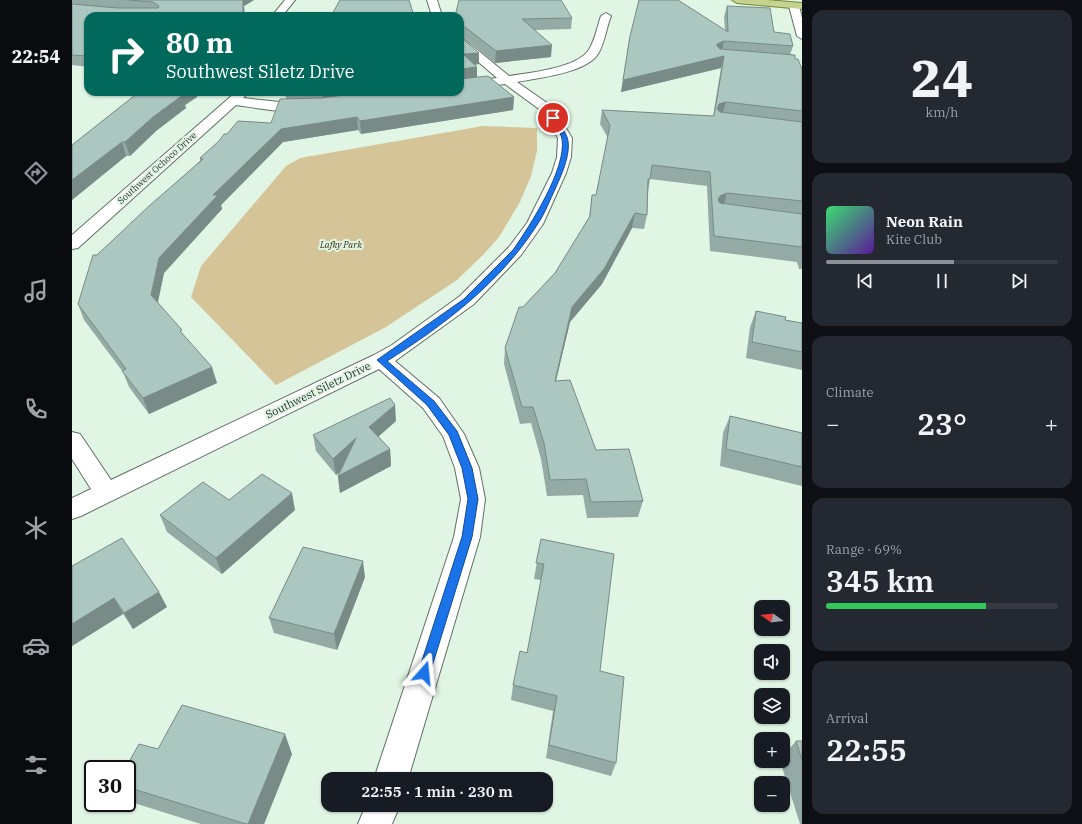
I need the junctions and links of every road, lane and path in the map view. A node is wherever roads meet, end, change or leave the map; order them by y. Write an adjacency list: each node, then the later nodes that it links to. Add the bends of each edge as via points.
1 (290, 0): 5 (street)
2 (432, 0): 6 (street)
3 (737, 0): 4 (main road)
4 (798, 6): 8 (street)
5 (280, 12)
6 (436, 12)
7 (606, 16): 10 (street, via 592,55 578,65)
8 (802, 36)
9 (464, 44): 10 (street, Southwest Siletz Drive)
10 (507, 80): 11 (street); 15 (street, Southwest Siletz Drive, via 544,106 562,131 565,138 564,157 559,173 535,224 515,251 467,300)
11 (464, 85)
12 (238, 97): 13 (street, via 289,107); 14 (street, Southwest Ochoco Drive)
13 (323, 105)
14 (72, 244)
15 (381, 360): 17 (street, Southwest Siletz Drive); 19 (street, via 430,403 453,434 467,468 473,499 467,537)
16 (72, 440): 17 (street)
17 (106, 492): 18 (street, Southwest Siletz Drive)
18 (72, 509)
19 (393, 772)
20 (380, 812): 21 (street)
21 (375, 824)

